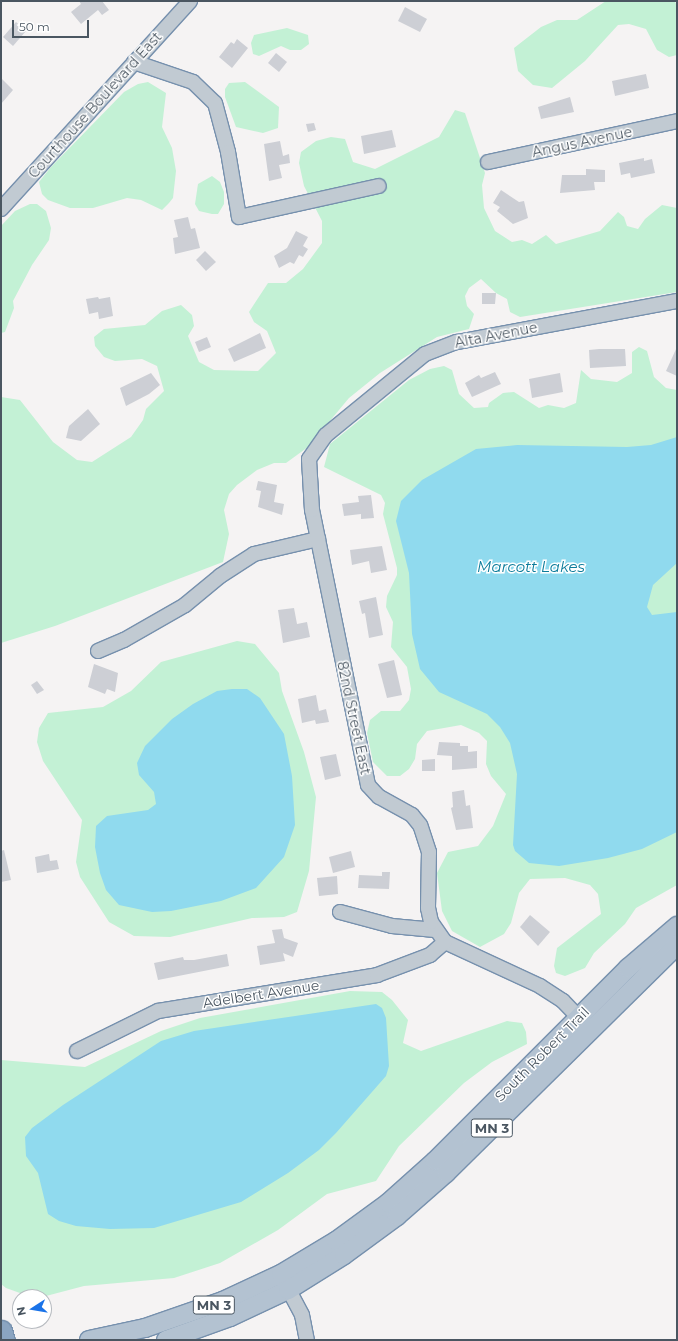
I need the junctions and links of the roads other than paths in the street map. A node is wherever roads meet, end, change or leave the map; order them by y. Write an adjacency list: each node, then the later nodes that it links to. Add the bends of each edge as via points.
1 (190, 1): 2 (street, Courthouse Boulevard East)
2 (134, 62): 5 (street, via 193,82 215,103 228,152 239,217); 6 (street, Courthouse Boulevard East)
3 (677, 121): 4 (street, Angus Avenue)
4 (488, 162)
5 (379, 186)
6 (1, 209)
7 (677, 301): 8 (street, Alta Avenue, via 457,342 425,354 326,435)
8 (309, 459): 9 (street, 82nd Street East, via 312,510)
9 (318, 539): 10 (street, via 254,554 220,576 185,605 124,640); 13 (street, 82nd Street East, via 368,785 379,797 412,815 420,825 429,852 428,908)
10 (98, 651)
11 (340, 912): 13 (street, via 392,926)
12 (677, 926): 16 (main road, South Robert Trail / MN 3, via 648,949)
13 (435, 930): 14 (street, 82nd Street East)
14 (445, 942): 16 (street, 82nd Street East, via 540,986 563,1001); 17 (street, Adelbert Avenue, via 430,955 377,975 158,1011)
15 (677, 945): 16 (main road, South Robert Trail / MN 3)
16 (585, 1023): 18 (main road, South Robert Trail / MN 3, via 420,1198 368,1238)
17 (77, 1052)
18 (284, 1282): 21 (main road, South Robert Trail / MN 3, via 182,1317); 22 (main road, South Robert Trail / MN 3, via 230,1317); 23 (street, via 306,1325)
19 (1, 1331): 20 (highway)
20 (4, 1340)
21 (89, 1340)
22 (166, 1340)
23 (307, 1340)

